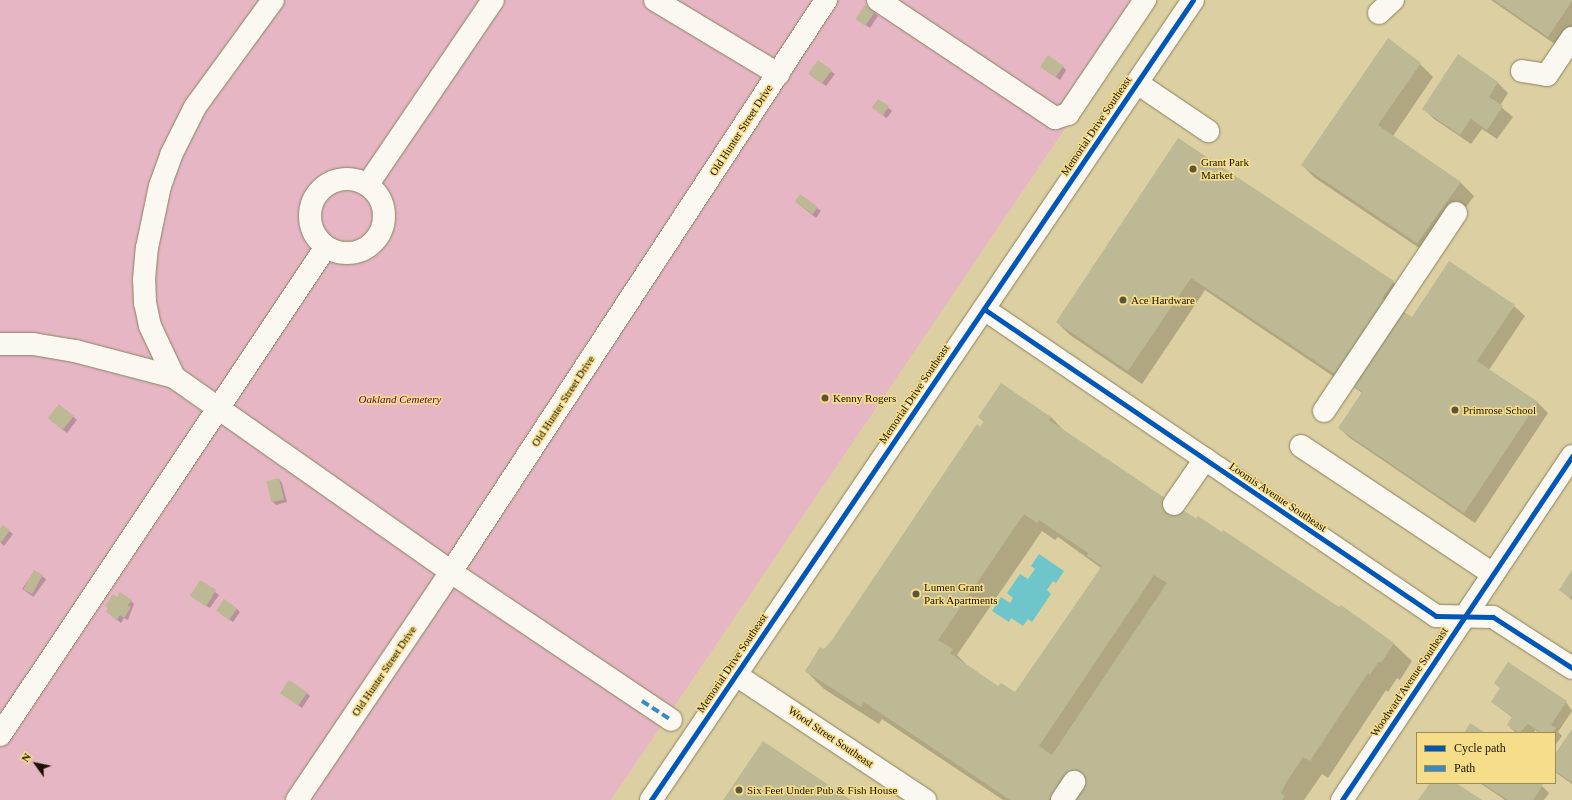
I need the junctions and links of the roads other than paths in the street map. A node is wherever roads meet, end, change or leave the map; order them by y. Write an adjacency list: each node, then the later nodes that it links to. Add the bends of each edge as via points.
1 (273, 0): 18 (street, via 195,107 171,155 160,186 147,248 145,303 150,326)
2 (493, 0): 13 (street)
3 (655, 0): 10 (street)
4 (826, 0): 10 (street, Old Hunter Street Drive)
5 (878, 0): 6 (street, via 1055,118 1068,114)
6 (1144, 0)
7 (1193, 0): 11 (street, Memorial Drive Southeast)
8 (1572, 38): 9 (street, via 1547,75)
9 (1522, 71)
10 (778, 74): 25 (street, Old Hunter Street Drive)
11 (1137, 82): 12 (street); 16 (street, Memorial Drive Southeast)
12 (1208, 131)
13 (368, 184): 15 (street, via 382,203 383,226 378,236 360,251 342,252); 15 (street, via 346,178 324,186 316,195 311,205 312,228)
14 (1456, 213): 20 (street)
15 (326, 247): 19 (street)
16 (984, 309): 23 (street, Loomis Avenue Southeast); 29 (street, Memorial Drive Southeast)
17 (0, 344): 18 (street, via 33,344 75,351)
18 (174, 377): 19 (street)
19 (220, 409): 25 (street); 31 (street)
20 (1324, 412)
21 (1301, 446): 26 (street)
22 (1572, 456): 26 (street, Woodward Avenue Southeast)
23 (1205, 459): 24 (street); 27 (street, Loomis Avenue Southeast, via 1436,616)
24 (1174, 504)
25 (451, 572): 30 (street); 33 (street, Old Hunter Street Drive)
26 (1493, 574): 27 (street, Woodward Avenue Southeast)
27 (1464, 617): 28 (street, Loomis Avenue Southeast, via 1494,617); 37 (street, Woodward Avenue Southeast)
28 (1572, 668)
29 (736, 675): 34 (street, Memorial Drive Southeast); 35 (street, Wood Street Southeast)
30 (671, 720)
31 (0, 735)
32 (1074, 782): 36 (street)
33 (297, 800)
34 (651, 800)
35 (925, 800)
36 (1062, 800)
37 (1342, 800)

